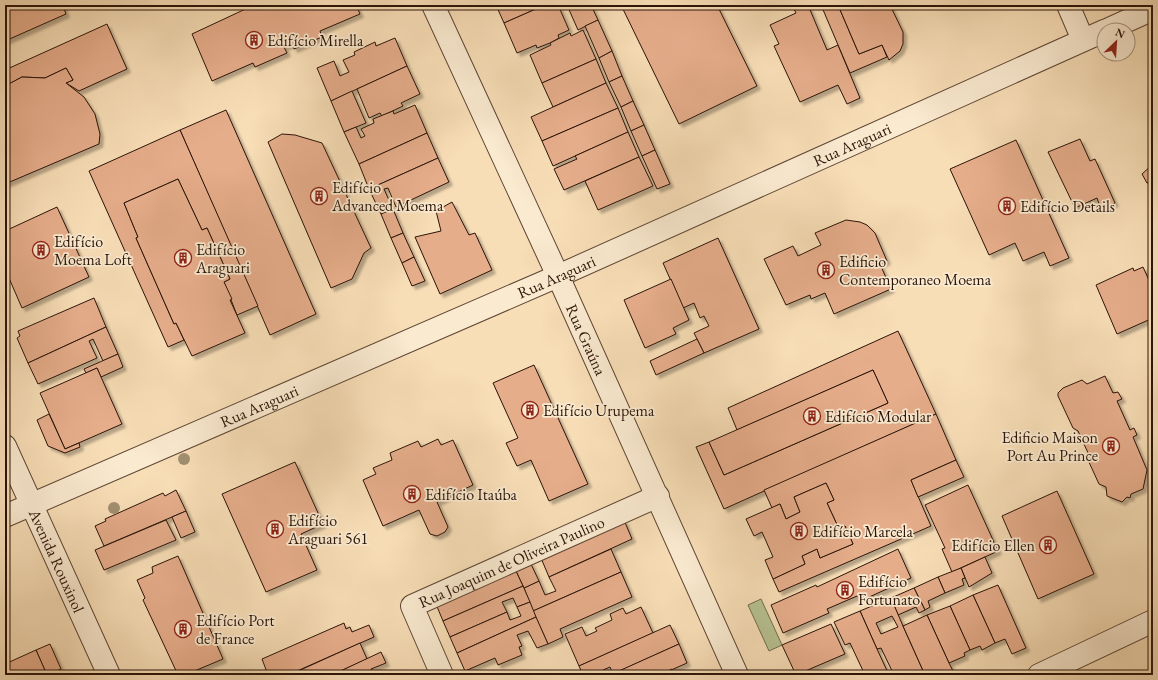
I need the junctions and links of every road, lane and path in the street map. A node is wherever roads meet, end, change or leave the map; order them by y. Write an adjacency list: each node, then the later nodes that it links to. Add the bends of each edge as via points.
1 (433, 5): 7 (street, Rua Graúna)
2 (1068, 5): 6 (street)
3 (1153, 9): 4 (street)
4 (1125, 22)
5 (1096, 34): 6 (street, Rua Araguari)
6 (1083, 40): 7 (street, Rua Araguari)
7 (558, 276): 9 (street, Rua Graúna); 10 (street, Rua Araguari)
8 (5, 446): 10 (street, Avenida Rouxinol)
9 (658, 496): 14 (street, Rua Joaquim de Oliveira Paulino, via 412,606); 15 (street, Rua Graúna)
10 (32, 505): 11 (street, Rua Araguari); 13 (street, Avenida Rouxinol)
11 (5, 516)
12 (1153, 621): 16 (street)
13 (110, 675)
14 (442, 675)
15 (737, 675)
16 (1039, 675)

